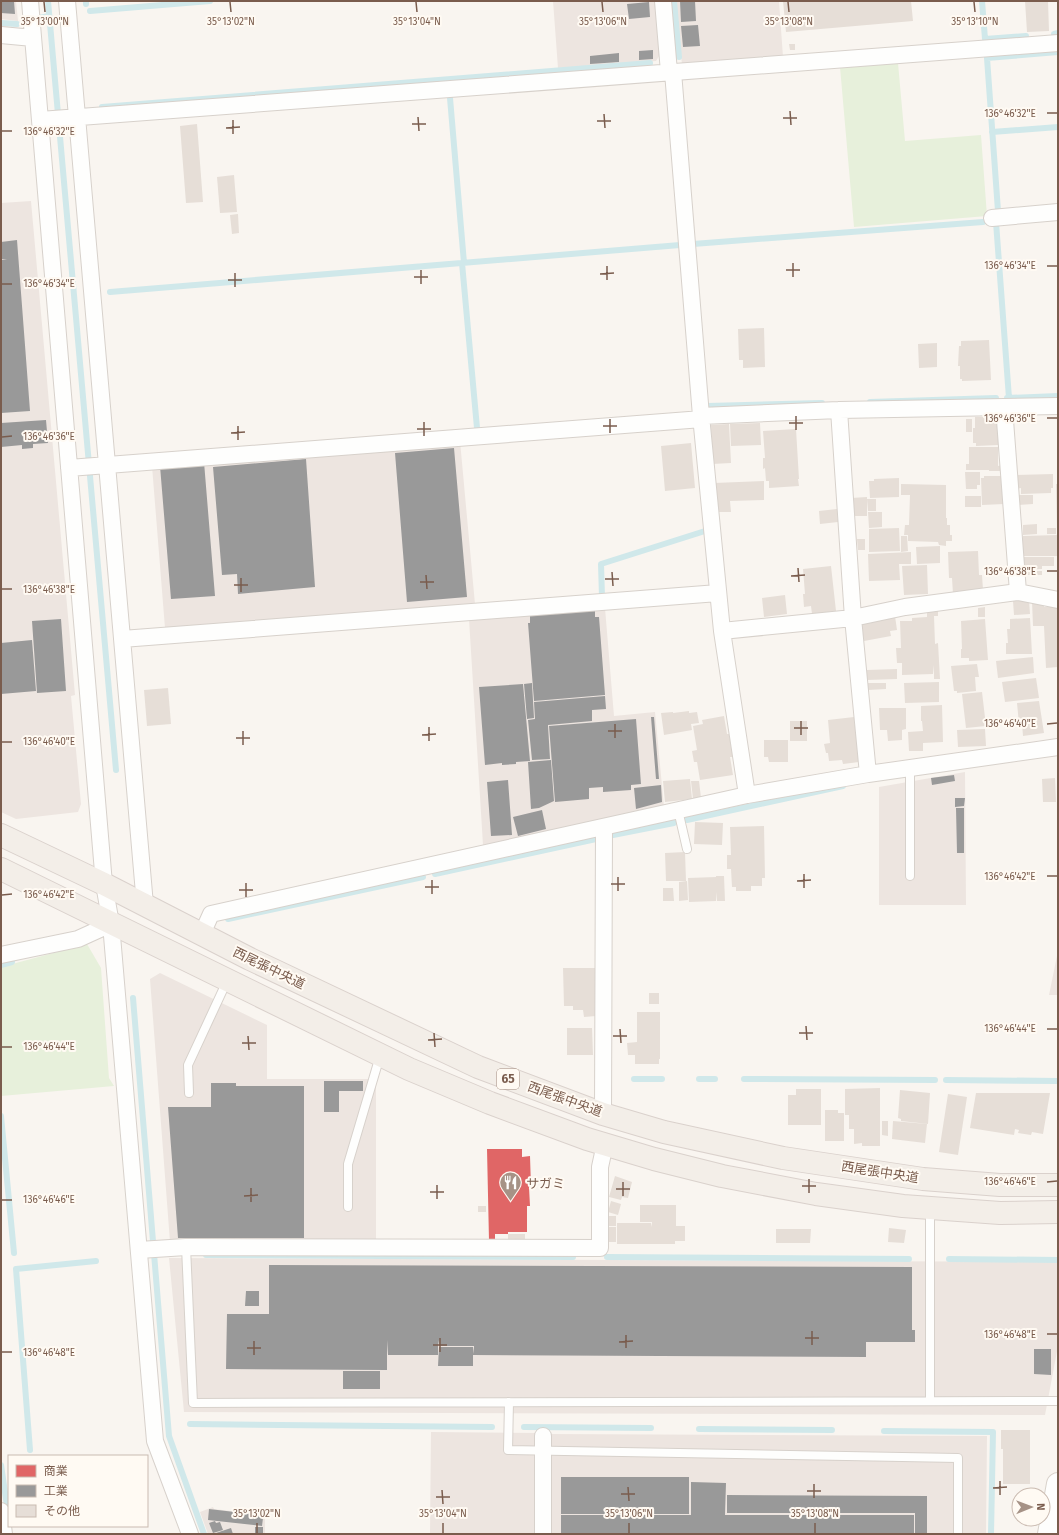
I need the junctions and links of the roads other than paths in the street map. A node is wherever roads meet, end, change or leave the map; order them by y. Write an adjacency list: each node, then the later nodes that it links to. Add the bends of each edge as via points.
1 (30, 1): 5 (street)
2 (67, 1): 8 (street)
3 (663, 1): 7 (street)
4 (1, 35): 5 (street)
5 (33, 38): 9 (street)
6 (1058, 43): 7 (street)
7 (671, 72): 8 (street); 15 (street)
8 (74, 118): 9 (street); 16 (street)
9 (45, 120): 17 (street)
10 (1058, 212): 11 (street)
11 (992, 218)
12 (1058, 406): 13 (street)
13 (1004, 407): 14 (street); 18 (street)
14 (839, 410): 15 (street); 21 (street)
15 (701, 417): 16 (street); 19 (street)
16 (103, 465): 17 (street); 23 (street)
17 (73, 468): 34 (street)
18 (1018, 592): 20 (street); 21 (street, via 905,607)
19 (718, 593): 22 (street); 23 (street)
20 (1058, 600)
21 (853, 618): 22 (street); 26 (street)
22 (722, 631): 27 (street)
23 (122, 639): 35 (street)
24 (1058, 747): 25 (street)
25 (910, 768): 26 (street); 33 (lane)
26 (868, 774): 27 (street)
27 (747, 795): 28 (street)
28 (678, 810): 29 (street); 31 (lane)
29 (604, 827): 37 (street, via 211,914); 42 (street)
30 (1, 835): 34 (main road, 西尾張中央道 / 65)
31 (687, 849)
32 (1, 870): 36 (main road, 65)
33 (910, 876)
34 (104, 884): 35 (main road, 西尾張中央道 / 65); 36 (street)
35 (145, 905): 37 (main road, 西尾張中央道 / 65)
36 (111, 924): 38 (street, via 78,939); 39 (main road, 65); 49 (street)
37 (202, 934): 42 (main road, 西尾張中央道 / 65, via 478,1067)
38 (1, 955)
39 (227, 981): 40 (main road, 65); 41 (lane, via 188,1065)
40 (380, 1056): 43 (main road, 65, via 490,1103); 45 (lane, via 348,1164)
41 (188, 1093)
42 (603, 1114): 44 (main road, 西尾張中央道 / 65, via 664,1132 783,1158 924,1179 1000,1185)
43 (605, 1144): 46 (main road, 65, via 736,1179 816,1194); 48 (street, via 600,1167 600,1248)
44 (1058, 1185)
45 (348, 1207)
46 (930, 1208): 47 (main road, 65, via 1000,1213); 51 (lane)
47 (1058, 1212)
48 (186, 1247): 49 (street); 52 (lane, via 193,1403)
49 (142, 1250): 57 (street, via 155,1441)
50 (1058, 1400): 51 (lane)
51 (930, 1401): 52 (lane)
52 (509, 1402): 53 (lane, via 508,1450)
53 (543, 1443): 58 (street); 59 (lane, via 958,1458)
54 (1058, 1484): 60 (main road)
55 (1, 1511): 56 (street)
56 (4, 1534)
57 (190, 1534)
58 (543, 1534)
59 (958, 1534)
60 (1049, 1534)

